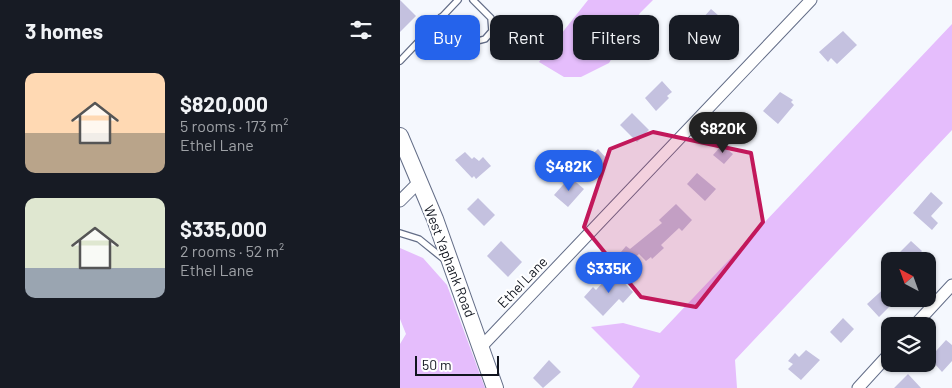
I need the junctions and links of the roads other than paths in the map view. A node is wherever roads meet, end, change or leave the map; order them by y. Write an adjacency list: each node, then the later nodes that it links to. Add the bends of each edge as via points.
1 (458, 0): 4 (lane)
2 (473, 0): 5 (lane, via 491,18 492,31)
3 (811, 0): 15 (street, Ethel Lane)
4 (443, 15)
5 (480, 40)
6 (415, 44): 7 (lane)
7 (400, 60)
8 (400, 136): 9 (street, West Yaphank Road)
9 (419, 182): 10 (street); 12 (street, West Yaphank Road)
10 (400, 201)
11 (400, 233): 12 (lane, via 419,239)
12 (452, 265): 15 (street, West Yaphank Road)
13 (952, 285): 14 (street)
14 (922, 317)
15 (482, 346): 17 (street, West Yaphank Road)
16 (881, 363): 18 (street)
17 (495, 388)
18 (858, 388)

